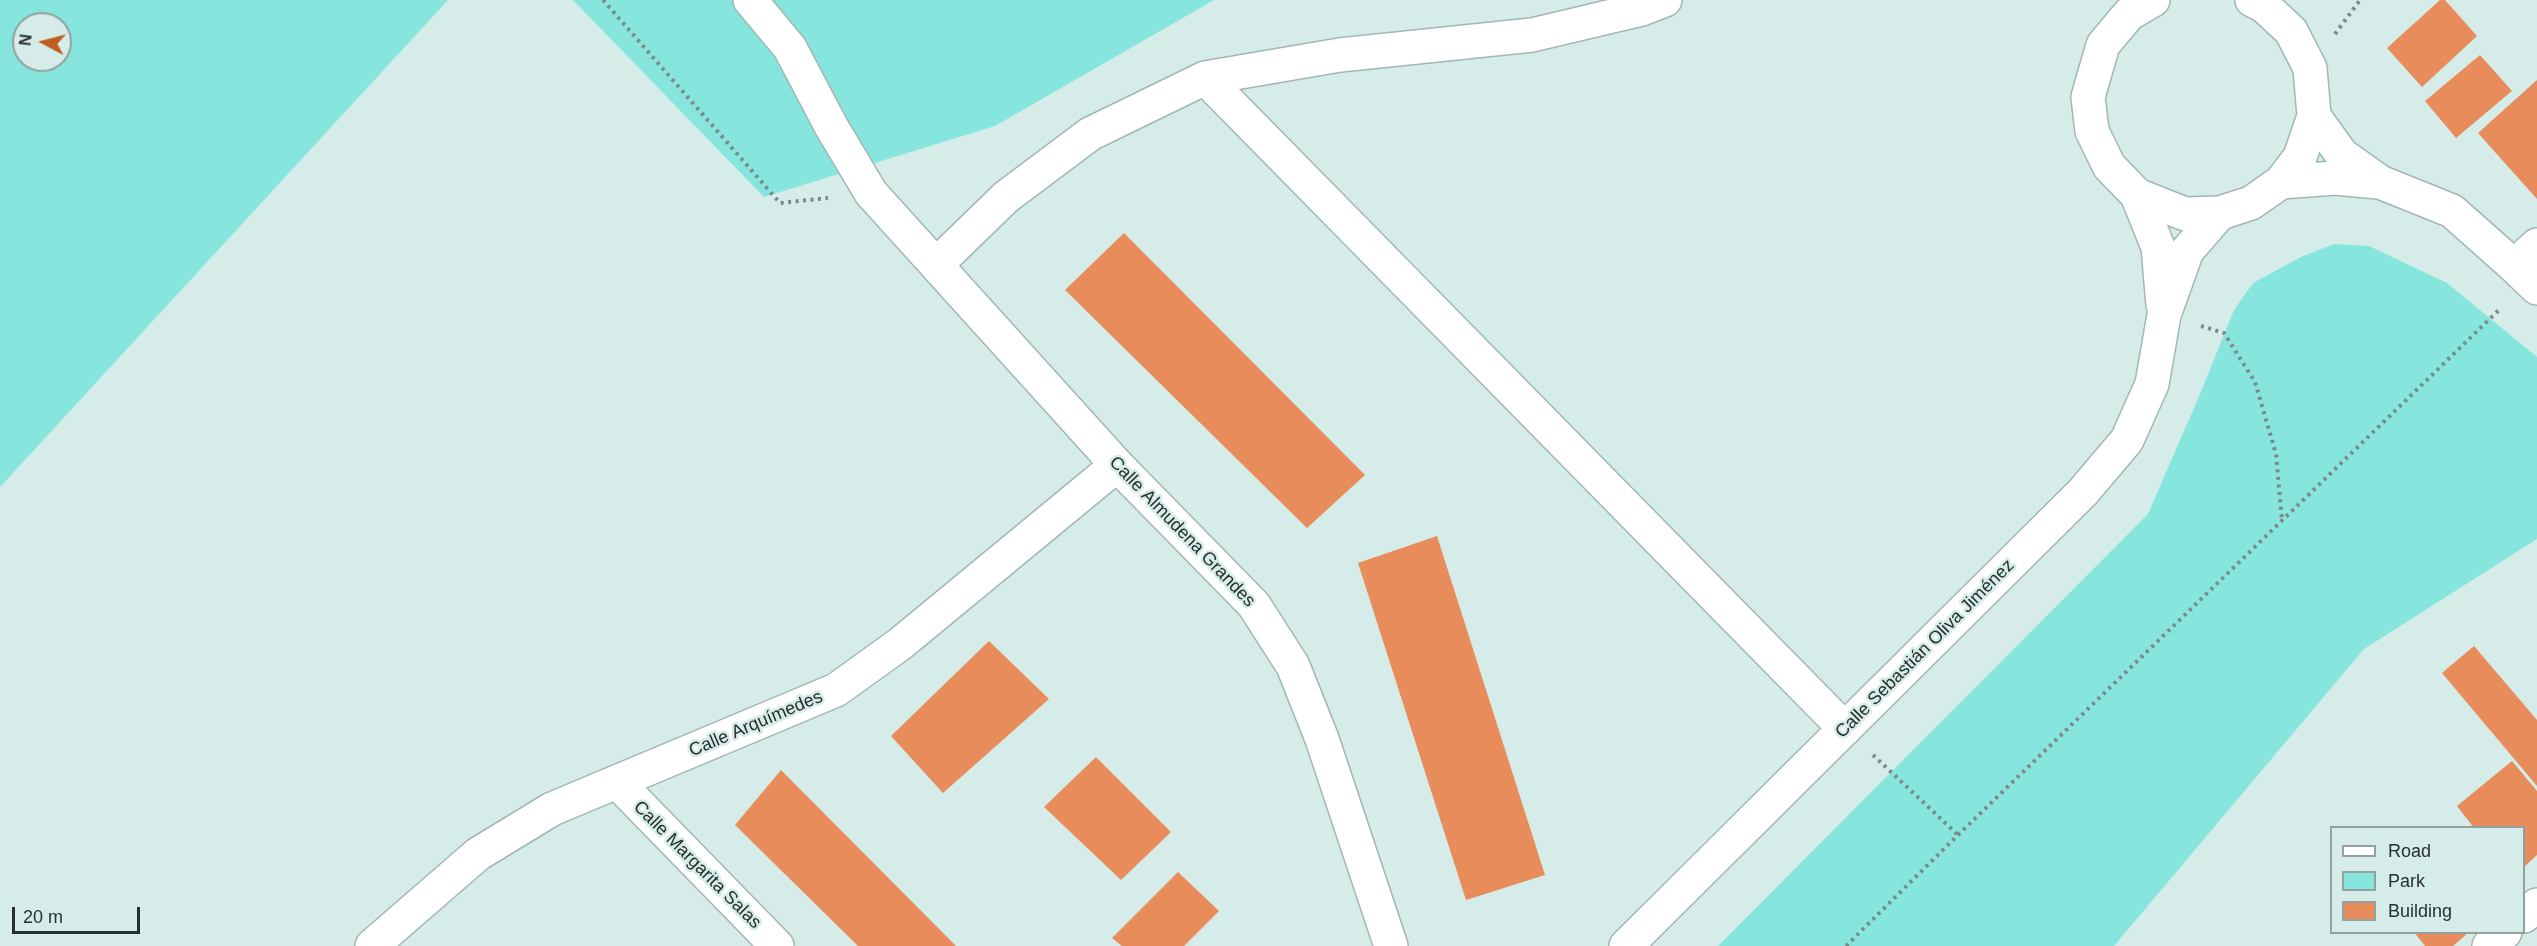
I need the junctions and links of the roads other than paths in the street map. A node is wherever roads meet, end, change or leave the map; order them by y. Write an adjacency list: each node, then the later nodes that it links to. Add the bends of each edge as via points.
1 (750, 0): 11 (street, Calle Almudena Grandes, via 789,48 871,193)
2 (1665, 0): 5 (street, via 1532,35 1340,55)
3 (2252, 0): 6 (street, via 2291,31 2310,68)
4 (2137, 5): 9 (street, via 2103,45 2088,97 2092,132 2109,166)
5 (1205, 78): 11 (street, via 1090,134 1006,197); 15 (street)
6 (2314, 116): 7 (street, via 2300,157); 8 (street, via 2342,155)
7 (2281, 182): 8 (street, via 2335,178); 10 (street, via 2251,203)
8 (2380, 182): 12 (street, via 2452,211)
9 (2137, 195): 10 (street, via 2185,214); 13 (street, Calle Sebastián Oliva Jiménez, via 2158,247)
10 (2220, 213): 13 (street, Calle Sebastián Oliva Jiménez, via 2187,251)
11 (936, 266): 14 (street, Calle Almudena Grandes)
12 (2530, 270)
13 (2164, 315): 15 (street, Calle Sebastián Oliva Jiménez, via 2152,384 2127,440 2083,492)
14 (1117, 465): 16 (street, Calle Arquímedes, via 900,644 836,690); 22 (street, Calle Almudena Grandes, via 1254,605 1293,666 1322,739)
15 (1845, 729): 23 (street, Calle Sebastián Oliva Jiménez)
16 (618, 783): 20 (street, Calle Arquímedes, via 552,809 478,854); 21 (street, Calle Margarita Salas)
17 (2537, 904): 18 (street)
18 (2525, 914)
19 (2504, 934): 24 (street)
20 (372, 946)
21 (777, 946)
22 (1391, 946)
23 (1626, 946)
24 (2489, 946)

